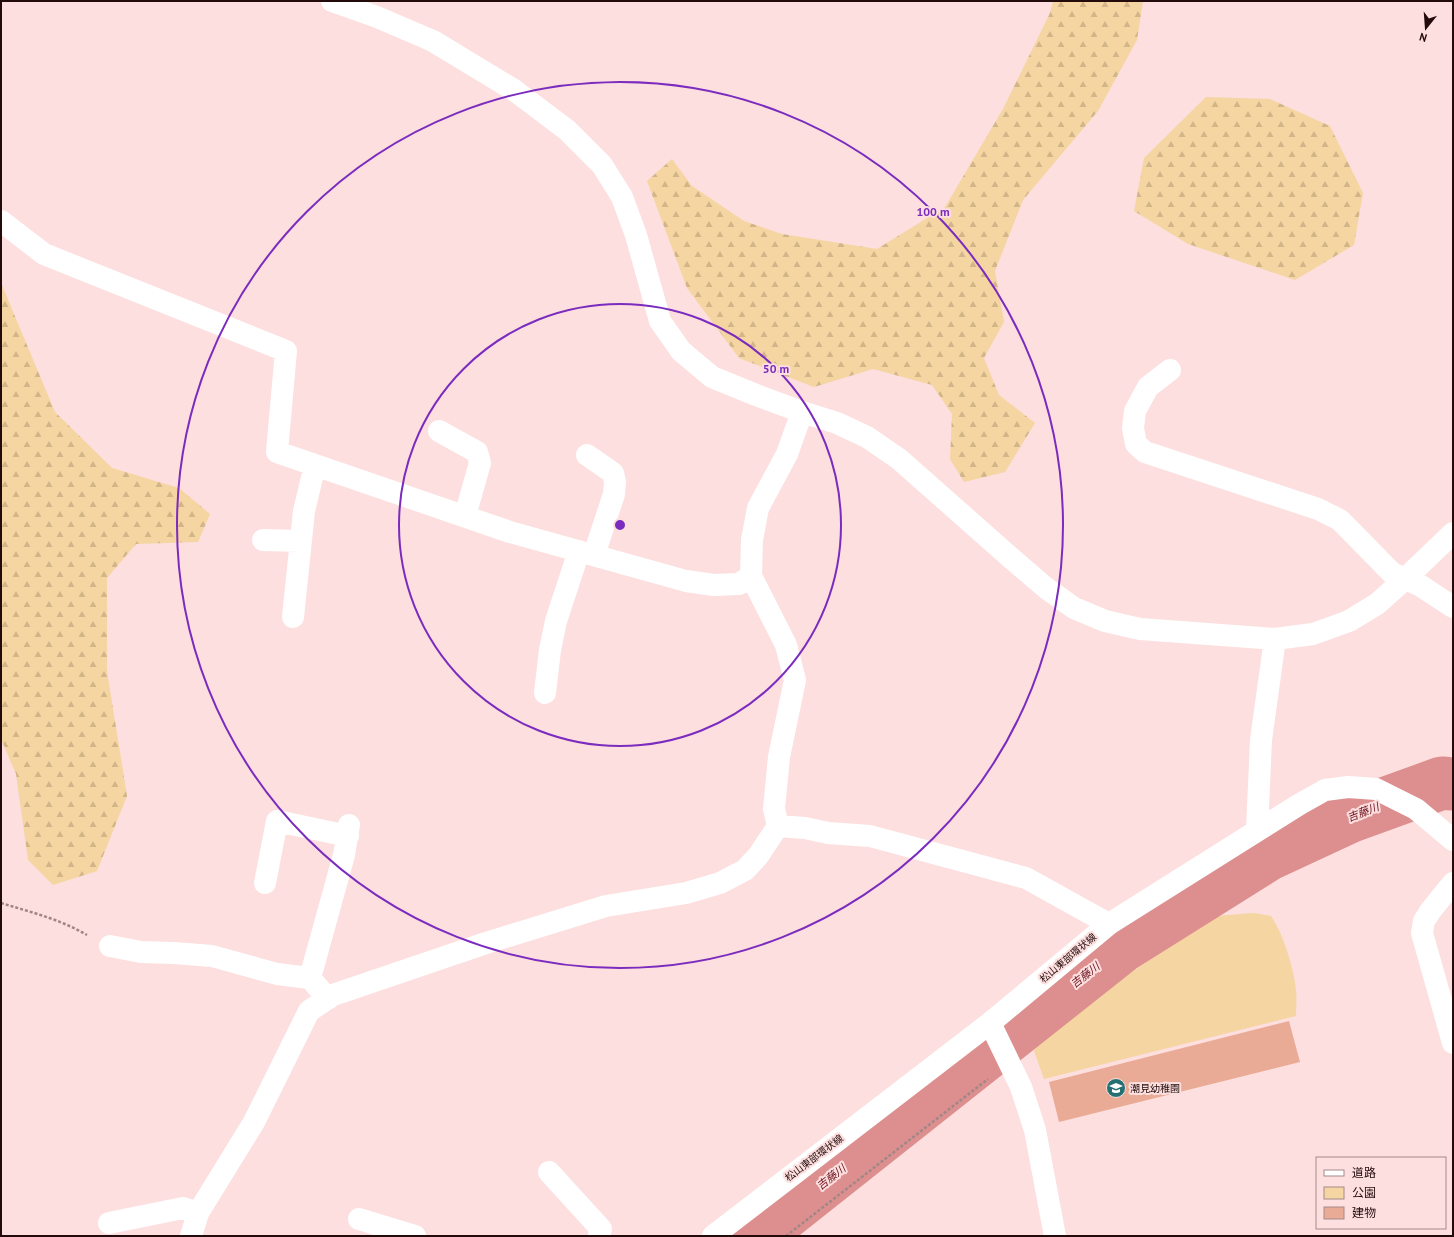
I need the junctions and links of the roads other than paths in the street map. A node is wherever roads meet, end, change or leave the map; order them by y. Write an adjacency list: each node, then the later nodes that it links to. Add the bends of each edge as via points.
1 (332, 1): 4 (street, via 378,17 432,41 514,90 567,130 602,165 622,197 636,235 660,321 681,351 712,377)
2 (1, 221): 7 (street, via 44,254 286,351 277,452)
3 (1170, 370): 14 (street, via 1148,387 1135,411 1132,428 1136,444 1145,452 1318,509 1340,520 1392,573)
4 (802, 412): 13 (street, via 787,454 758,508 752,540); 17 (street, via 837,423 867,437 899,459 1046,588 1074,608 1105,621 1140,629)
5 (439, 431): 8 (street, via 477,452 480,463)
6 (586, 455): 12 (street, via 613,473 615,482 614,494)
7 (315, 465): 8 (street); 11 (street, via 304,511)
8 (465, 516): 12 (street, via 510,532)
9 (1453, 534): 14 (street)
10 (263, 540): 11 (street)
11 (301, 541): 16 (street)
12 (587, 553): 13 (street, via 686,581 714,585 739,584); 18 (street, via 556,621)
13 (751, 576): 19 (street, via 786,645 795,680 779,757 774,809)
14 (1406, 579): 15 (street); 17 (street, via 1377,604 1349,621 1313,634)
15 (1453, 607)
16 (293, 617)
17 (1275, 639): 20 (street, via 1261,740)
18 (545, 693)
19 (778, 826): 24 (street, via 870,836 1026,878); 27 (street, via 745,870 720,883 686,893 606,906 486,943 333,995)
20 (1258, 830): 21 (street, 松山東部環状線, via 1325,790 1348,787 1376,789 1416,809); 24 (street, 松山東部環状線)
21 (1453, 840)
22 (265, 883): 26 (street, via 278,821 348,830 344,855)
23 (1453, 883): 29 (street, via 1424,921 1422,933)
24 (1109, 924): 28 (street, 松山東部環状線)
25 (110, 946): 26 (street, via 141,952 212,956 277,974)
26 (310, 978): 27 (street)
27 (328, 999): 31 (street, via 309,1011 254,1122)
28 (993, 1029): 38 (street, 松山東部環状線); 39 (street, via 1021,1087 1035,1130)
29 (1453, 1043)
30 (548, 1172): 37 (street, via 601,1229)
31 (198, 1213): 34 (street, via 183,1208); 35 (street)
32 (359, 1219): 36 (street)
33 (109, 1223): 34 (street)
34 (143, 1226)
35 (191, 1236)
36 (415, 1236)
37 (599, 1236)
38 (713, 1236)
39 (1055, 1236)

